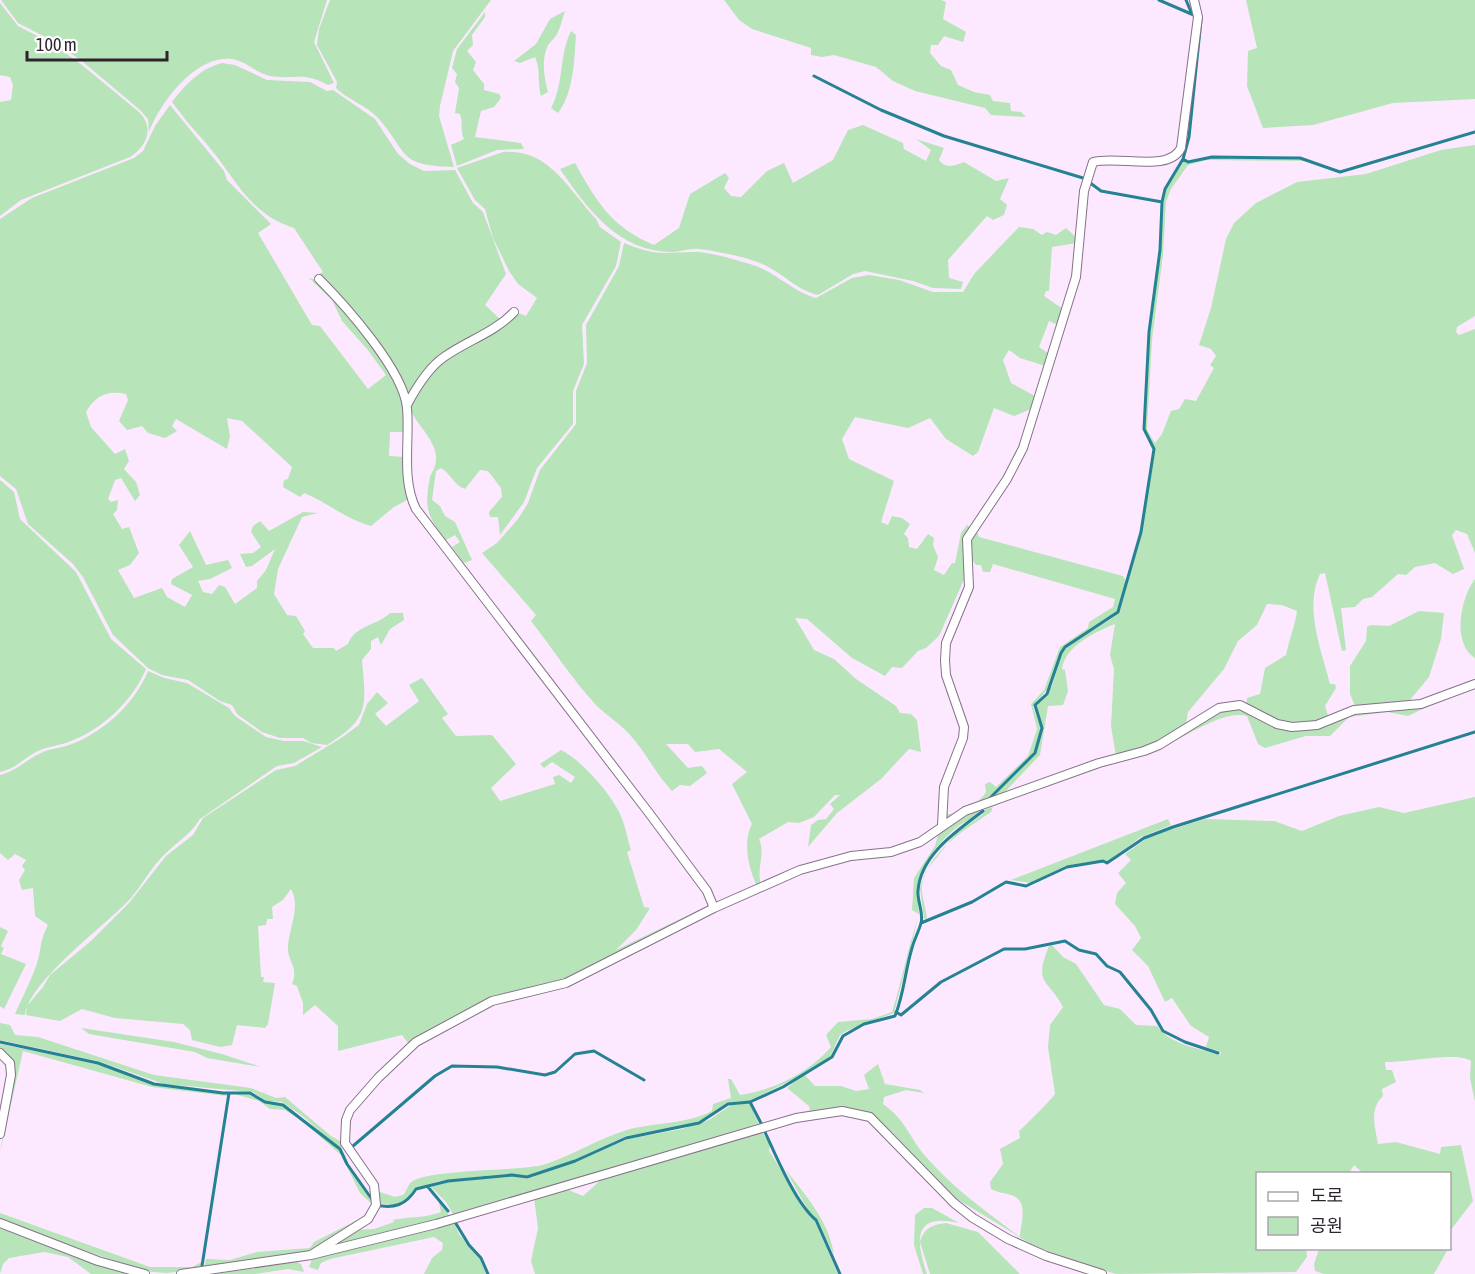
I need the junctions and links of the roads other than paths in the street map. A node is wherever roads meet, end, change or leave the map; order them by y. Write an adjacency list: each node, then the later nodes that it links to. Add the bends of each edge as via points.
1 (1194, 0): 6 (street, via 1198,17 1181,148 1169,160 1111,159 1093,162 1090,167 1076,277 1023,448 967,539 969,587 946,643 945,660 946,675 964,727 944,788)
2 (319, 279): 4 (street, via 388,363)
3 (514, 312): 4 (street, via 501,326 442,359)
4 (407, 405): 7 (street, via 408,467 417,508 707,891)
5 (1475, 684): 6 (street, via 1421,704 1354,710 1317,725 1277,724 1232,705 1211,712 1159,745 965,811)
6 (942, 825): 7 (street, via 912,845 817,864)
7 (714, 908): 11 (street, via 573,980 492,1001 416,1042 362,1096 346,1120 345,1143 374,1185 374,1212)
8 (0, 1053): 9 (street, via 10,1063 11,1075)
9 (0, 1134)
10 (0, 1223): 12 (street, via 98,1261)
11 (311, 1255): 13 (street); 14 (street, via 436,1224 796,1118 842,1111 870,1117 954,1203 988,1228 1046,1257)
12 (145, 1274)
13 (181, 1274)
14 (1102, 1274)

